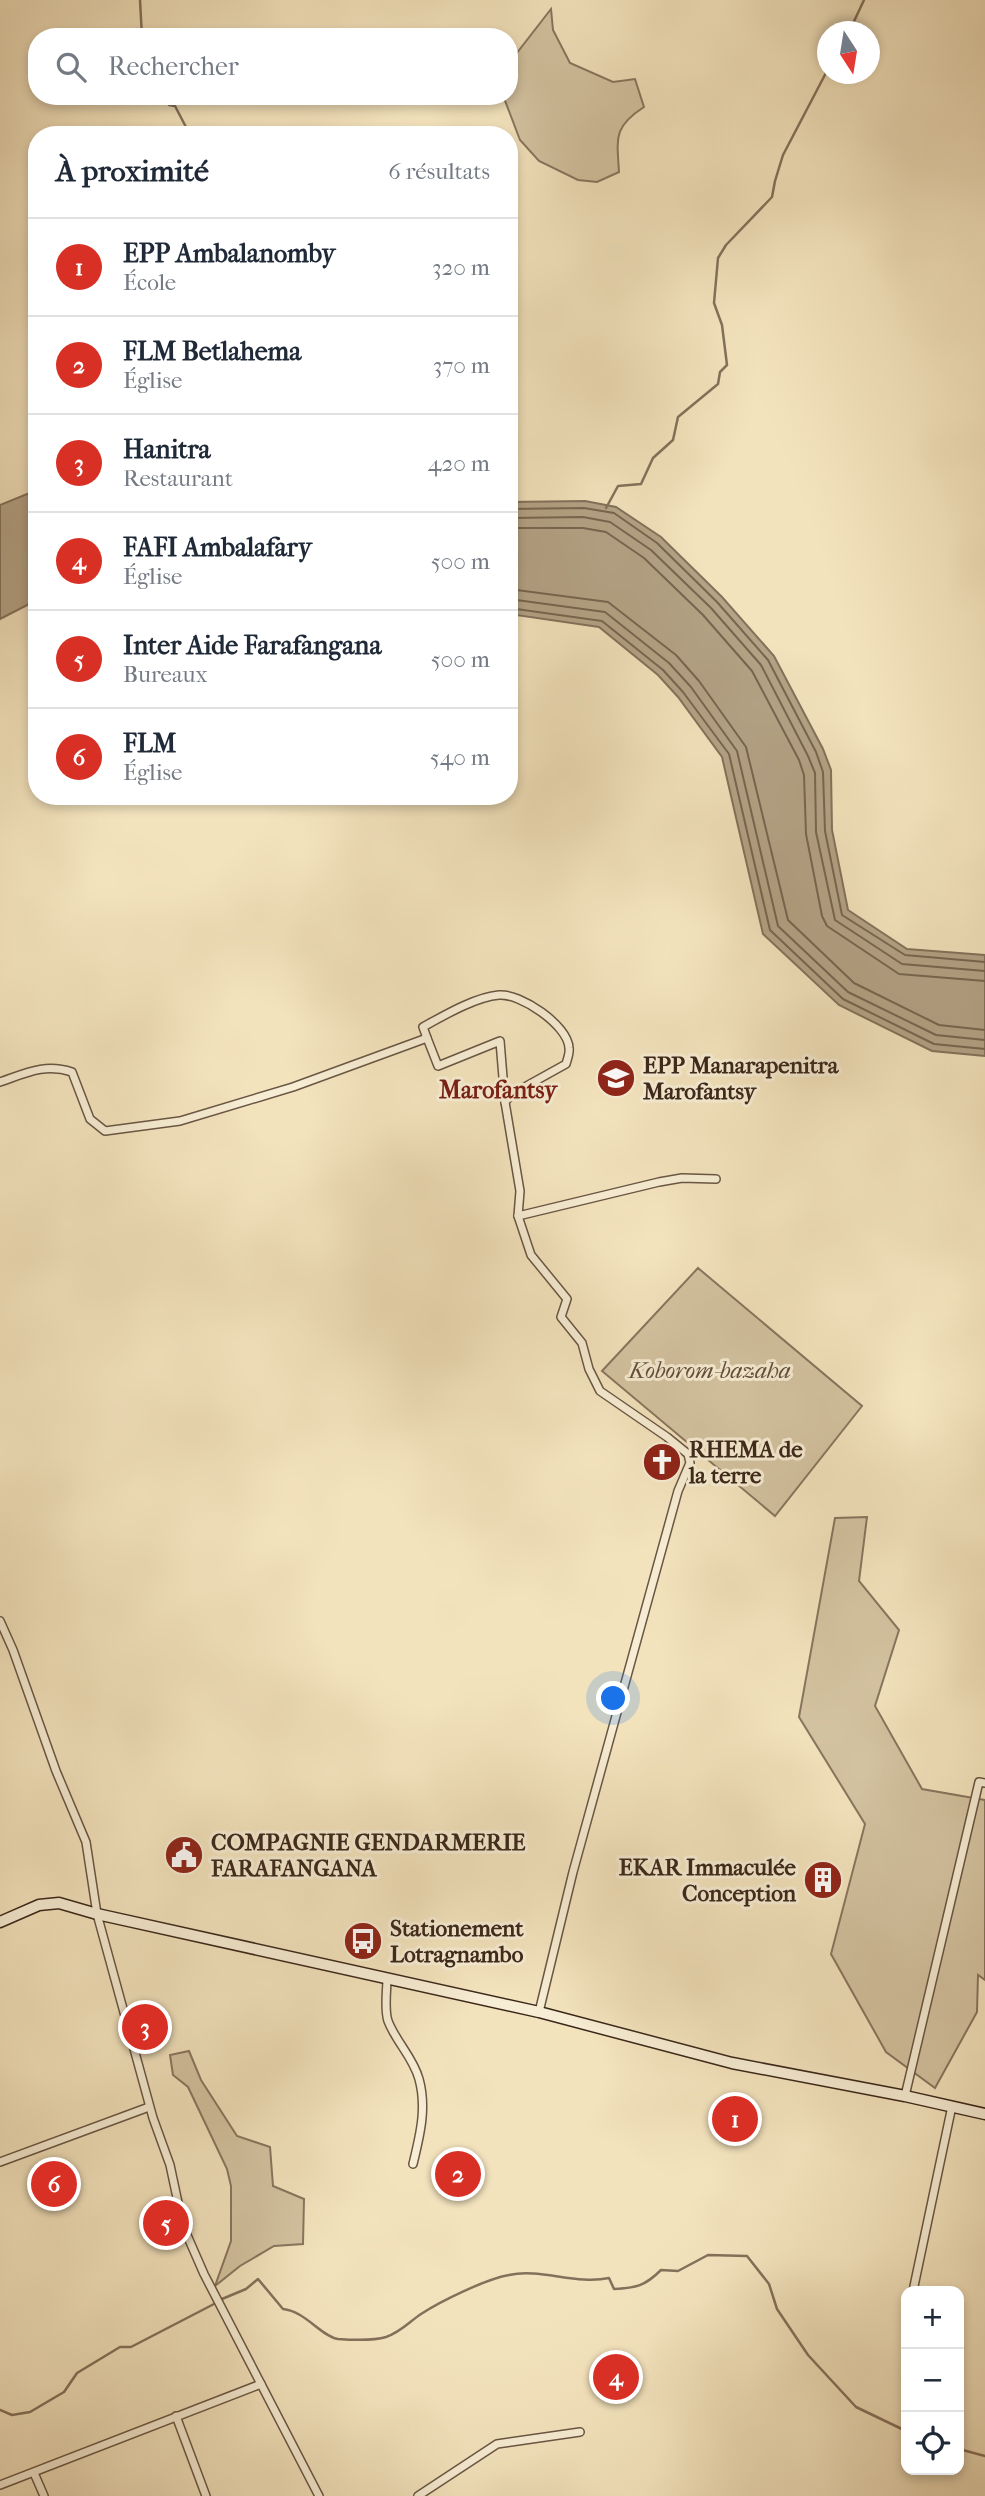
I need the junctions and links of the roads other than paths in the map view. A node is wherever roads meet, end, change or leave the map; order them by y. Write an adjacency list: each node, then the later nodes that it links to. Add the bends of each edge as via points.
1 (426, 1038): 2 (street, via 205,1114 105,1131 90,1119 72,1072 56,1067 38,1069); 3 (street, via 438,1066 500,1041); 3 (street, via 423,1027 500,994 535,1007 560,1026 569,1048 566,1064)
2 (0, 1082)
3 (505, 1102): 5 (street, via 520,1191)
4 (716, 1179): 5 (street, via 659,1182)
5 (518, 1216): 11 (street, via 531,1255 567,1299 561,1317 582,1343 600,1391 667,1437 688,1454 690,1463 678,1491 576,1859)
6 (0, 1621): 8 (street, via 86,1842)
7 (985, 1783): 12 (street, via 979,1782)
8 (97, 1914): 9 (main road, via 59,1903 39,1905); 10 (main road); 14 (street)
9 (0, 1922)
10 (387, 1978): 11 (main road); 17 (street, via 388,2021 419,2078 422,2098)
11 (539, 2012): 12 (main road, via 732,2063)
12 (905, 2096): 13 (main road)
13 (952, 2106): 15 (main road); 18 (street)
14 (149, 2107): 16 (street); 19 (street, via 170,2165 183,2226)
15 (985, 2113)
16 (0, 2162)
17 (414, 2164)
18 (914, 2286)
19 (261, 2384): 20 (street); 26 (street)
20 (176, 2416): 22 (street); 25 (street)
21 (580, 2432): 27 (street, via 497,2444)
22 (34, 2473): 23 (street); 24 (street)
23 (0, 2485)
24 (44, 2496)
25 (206, 2496)
26 (319, 2496)
27 (418, 2496)

